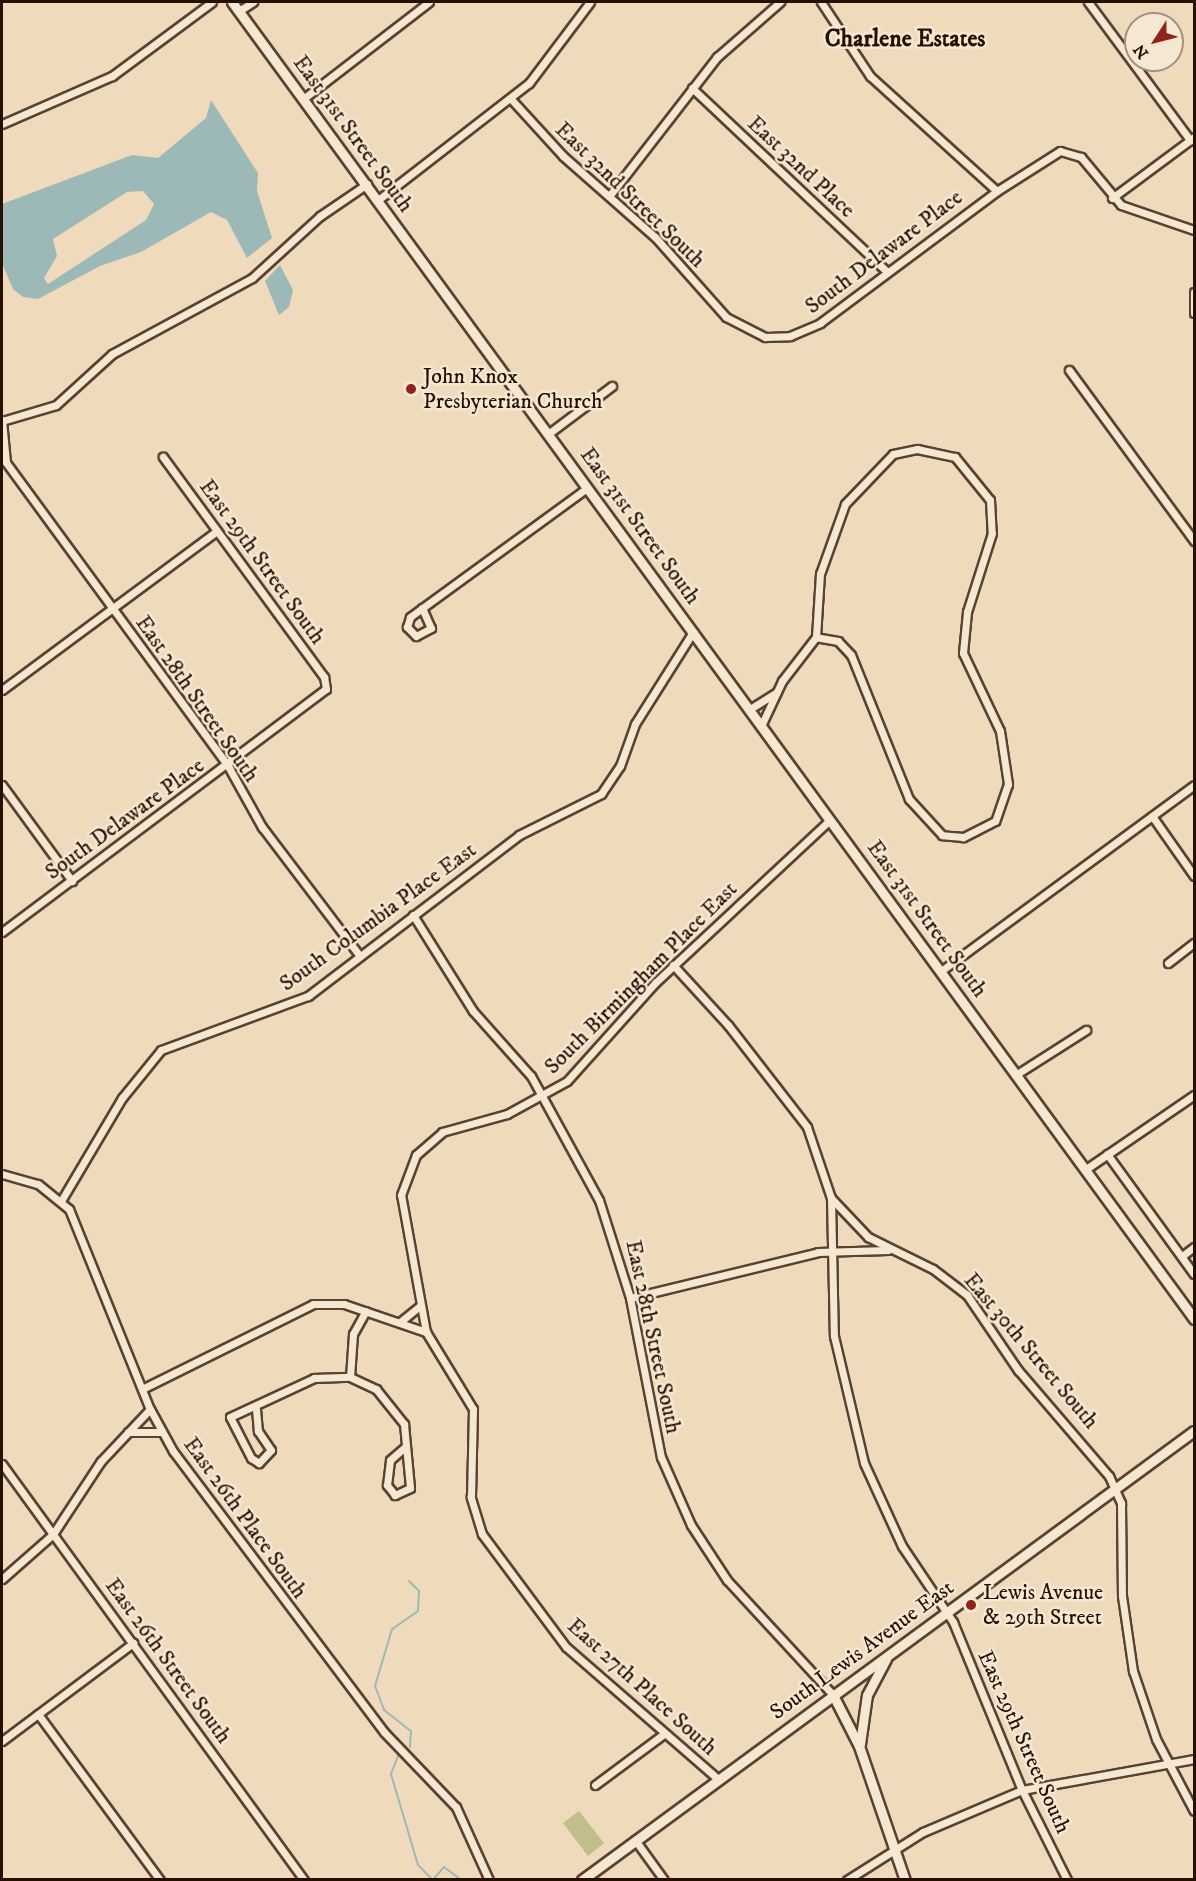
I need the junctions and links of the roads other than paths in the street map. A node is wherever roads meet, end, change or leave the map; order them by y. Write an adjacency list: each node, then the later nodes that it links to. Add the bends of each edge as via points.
1 (212, 2): 13 (street, via 112,76)
2 (232, 2): 9 (main road, East 31st Street South)
3 (253, 2): 9 (street)
4 (429, 2): 11 (street)
5 (590, 2): 12 (street, via 549,60)
6 (780, 2): 10 (street, via 742,31)
7 (821, 2): 16 (street, via 870,76)
8 (1088, 2): 14 (street)
9 (239, 11): 11 (main road, East 31st Street South)
10 (692, 88): 17 (street); 21 (street, East 32nd Place)
11 (303, 99): 15 (main road, East 31st Street South)
12 (511, 99): 17 (street, East 32nd Street South, via 563,156); 19 (street)
13 (2, 124)
14 (1192, 138): 18 (street)
15 (367, 184): 19 (main road, East 31st Street South); 27 (street, via 320,216 252,278 112,354 56,405)
16 (997, 190): 18 (street, South Delaware Place, via 1047,156 1070,150); 21 (street, South Delaware Place)
17 (610, 195): 24 (street, East 32nd Street South, via 734,323 759,336)
18 (1112, 198): 20 (street, via 1130,210)
19 (378, 200): 28 (main road, East 31st Street South)
20 (1194, 230)
21 (886, 271): 24 (street, South Delaware Place, via 820,323)
22 (1194, 292): 23 (street)
23 (1194, 313)
24 (790, 336)
25 (1069, 370): 33 (street)
26 (612, 386): 28 (street)
27 (2, 420): 30 (street, East 28th Street South)
28 (548, 434): 31 (main road, East 31st Street South)
29 (163, 457): 32 (street, East 29th Street South)
30 (4, 459): 34 (street, East 28th Street South)
31 (587, 488): 35 (street); 36 (main road, East 31st Street South)
32 (217, 531): 34 (street); 39 (street, East 29th Street South, via 324,677)
33 (1194, 542)
34 (112, 608): 38 (street); 43 (street, East 28th Street South)
35 (422, 608)
36 (693, 632): 41 (main road, East 31st Street South); 50 (street, South Columbia Place East, via 635,724 620,766 601,794 519,835)
37 (816, 637): 37 (street, via 838,641 851,655 898,781 927,821 951,837 974,835 996,821 1008,784 1005,746 963,653 967,612 989,547 992,515 985,491 964,465 941,454 900,451 851,497 820,574); 40 (street)
38 (2, 688)
39 (326, 689): 43 (street, South Delaware Place)
40 (776, 693): 41 (street); 42 (street)
41 (750, 709): 42 (main road, East 31st Street South)
42 (761, 726): 47 (main road, East 31st Street South)
43 (228, 766): 49 (street, South Delaware Place); 53 (street, East 28th Street South, via 262,827)
44 (2, 785): 49 (street)
45 (1194, 785): 46 (street)
46 (1152, 816): 48 (street); 56 (street)
47 (831, 819): 55 (street, South Birmingham Place East); 56 (main road, East 31st Street South)
48 (1194, 876)
49 (72, 881): 51 (street, South Delaware Place)
50 (413, 915): 53 (street, South Columbia Place East); 60 (street, East 28th Street South, via 460,993 531,1076)
51 (2, 932)
52 (1194, 943): 54 (street)
53 (360, 956): 65 (street, South Columbia Place East, via 286,1007 161,1050 122,1098)
54 (1168, 963)
55 (674, 965): 60 (street, South Birmingham Place East, via 567,1082); 64 (street, East 30th Street South, via 807,1127)
56 (941, 971): 58 (main road, East 31st Street South)
57 (1086, 1030): 58 (street)
58 (1017, 1074): 62 (main road, East 31st Street South)
59 (1194, 1095): 61 (street)
60 (541, 1098): 71 (street, East 28th Street South, via 599,1200); 72 (street, South Birmingham Place East, via 442,1132 409,1167 400,1210)
61 (1107, 1154): 62 (street); 69 (street)
62 (1086, 1169): 74 (main road, East 31st Street South)
63 (2, 1174): 65 (street, East 26th Place South, via 38,1184)
64 (831, 1198): 67 (street, East 30th Street South); 68 (street, East 30th Street South)
65 (62, 1201): 78 (street, East 26th Place South, via 82,1234)
66 (1194, 1247): 69 (street)
67 (832, 1250): 68 (street, East 30th Street South); 71 (street); 89 (street, East 29th Street South, via 834,1336 854,1432 889,1521)
68 (888, 1250): 86 (street, East 30th Street South, via 933,1269 967,1295 1018,1370 1088,1447)
69 (1182, 1257): 70 (street)
70 (1194, 1274)
71 (630, 1298): 92 (street, East 28th Street South, via 655,1434 678,1501 727,1580)
72 (420, 1306): 75 (street); 76 (street, South Birmingham Place East)
73 (366, 1311): 75 (street); 77 (street, via 353,1334); 78 (street, via 313,1304)
74 (1194, 1319)
75 (400, 1322): 76 (street)
76 (426, 1332): 94 (street, East 27th Place South, via 470,1400 476,1430 471,1497 482,1534 566,1647)
77 (350, 1377): 80 (street, via 314,1378); 84 (street, via 376,1389 391,1404 404,1424)
78 (142, 1389): 79 (street, East 26th Place South)
79 (150, 1409): 82 (street); 83 (street, East 26th Place South)
80 (256, 1410): 80 (street, via 258,1431 271,1450 259,1463 229,1421 234,1414)
81 (1194, 1431): 86 (main road, South Lewis Avenue East)
82 (128, 1432): 83 (street); 87 (street, via 87,1480)
83 (161, 1432): 107 (street, East 26th Place South, via 333,1668 396,1747 456,1807)
84 (405, 1447): 84 (street, via 410,1488 398,1496 387,1485 390,1460)
85 (2, 1464): 87 (street, East 26th Street South)
86 (1117, 1489): 89 (main road, South Lewis Avenue East); 98 (street, East 30th Street South, via 1133,1671)
87 (53, 1534): 88 (street); 90 (street, East 26th Street South)
88 (2, 1579)
89 (946, 1612): 91 (main road, South Lewis Avenue East); 101 (street, East 29th Street South)
90 (133, 1643): 93 (street); 106 (street, East 26th Street South)
91 (889, 1654): 92 (main road, South Lewis Avenue East); 96 (main road, via 867,1695)
92 (833, 1695): 96 (main road); 99 (main road, South Lewis Avenue East)
93 (38, 1714): 95 (street); 105 (street)
94 (665, 1733): 99 (street, East 27th Place South); 100 (street)
95 (2, 1741)
96 (859, 1746): 104 (main road)
97 (1194, 1759): 98 (street)
98 (1167, 1762): 101 (street); 102 (street, East 30th Street South)
99 (718, 1779): 103 (main road, South Lewis Avenue East)
100 (595, 1785)
101 (1022, 1790): 104 (street); 112 (street, East 29th Street South)
102 (1194, 1811)
103 (635, 1840): 108 (main road, South Lewis Avenue East); 109 (street)
104 (893, 1848): 110 (street); 111 (main road)
105 (160, 1880)
106 (304, 1880)
107 (489, 1880)
108 (582, 1880)
109 (664, 1880)
110 (847, 1880)
111 (905, 1880)
112 (1067, 1880)

